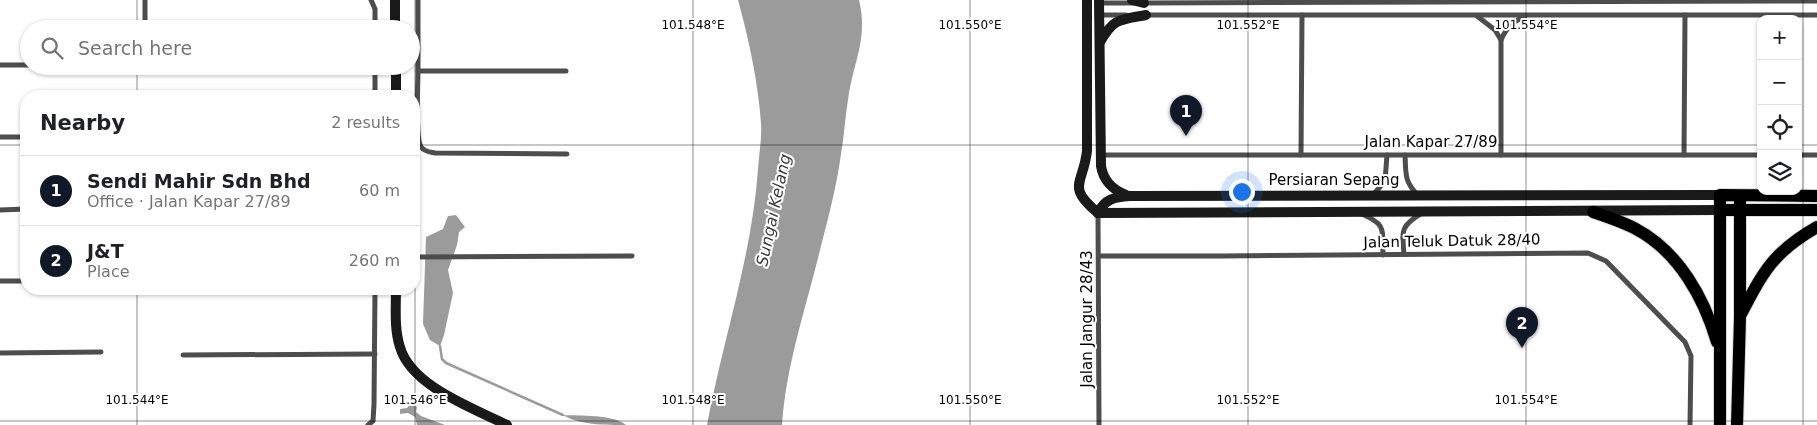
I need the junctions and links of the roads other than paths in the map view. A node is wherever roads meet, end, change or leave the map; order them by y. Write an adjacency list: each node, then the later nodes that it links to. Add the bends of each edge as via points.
1 (145, 0): 18 (street)
2 (371, 0): 19 (street)
3 (395, 0): 20 (street)
4 (418, 0): 21 (street)
5 (1132, 0): 9 (street)
6 (1817, 1): 9 (street)
7 (1087, 2): 8 (street); 10 (street)
8 (1099, 2): 9 (street); 11 (street)
9 (1144, 3)
10 (1087, 15): 11 (street); 60 (street, via 1087,151 1078,190)
11 (1099, 15): 12 (street); 23 (street)
12 (1146, 15): 13 (street); 23 (street, via 1114,23)
13 (1302, 15): 14 (street); 43 (street)
14 (1477, 15): 15 (street); 22 (street, via 1495,30)
15 (1525, 15): 16 (street); 22 (street, via 1511,24)
16 (1685, 15): 17 (street); 38 (street)
17 (1817, 15)
18 (145, 20)
19 (375, 20)
20 (395, 20)
21 (419, 20)
22 (1500, 40): 46 (street)
23 (1100, 43): 42 (street)
24 (0, 65): 25 (street)
25 (20, 65)
26 (420, 71): 27 (street)
27 (566, 71)
28 (375, 75): 31 (street)
29 (396, 75): 32 (street)
30 (420, 75): 33 (street)
31 (375, 90)
32 (396, 90)
33 (419, 90)
34 (0, 137): 35 (street)
35 (20, 137)
36 (420, 146): 37 (street, via 426,152 435,153)
37 (567, 154)
38 (1684, 154): 39 (street, Jalan Kapar 27/89); 46 (street, Jalan Kapar 27/89)
39 (1757, 154)
40 (1802, 154): 41 (street)
41 (1817, 154)
42 (1101, 155): 43 (street, Jalan Kapar 27/89); 48 (street, via 1102,173 1106,180 1119,192)
43 (1301, 155): 44 (street, Jalan Kapar 27/89)
44 (1386, 155): 45 (street, Jalan Kapar 27/89); 50 (street, via 1385,181)
45 (1405, 155): 46 (street, Jalan Kapar 27/89); 51 (street, via 1407,182)
46 (1500, 155)
47 (1720, 195): 51 (street, Persiaran Sepang); 52 (main road, Persiaran Sepang); 56 (main road)
48 (1130, 196): 49 (street, Persiaran Sepang); 60 (street, Persiaran Sepang, via 1112,198 1102,205)
49 (1210, 196): 50 (street, Persiaran Sepang); 61 (street)
50 (1373, 196): 51 (street, Persiaran Sepang)
51 (1420, 196)
52 (1740, 196): 53 (main road, Persiaran Sepang); 58 (main road)
53 (1817, 196)
54 (0, 210): 55 (street)
55 (20, 210)
56 (1721, 210): 58 (main road); 59 (street); 79 (main road)
57 (1817, 210): 58 (main road)
58 (1740, 211): 74 (main road)
59 (1593, 212): 63 (street); 79 (main road, via 1637,230 1654,241 1674,262 1703,303)
60 (1098, 213): 61 (street); 68 (street, Jalan Jangur 28/43)
61 (1210, 213): 62 (street)
62 (1359, 213): 63 (street); 65 (street, via 1376,220 1381,226)
63 (1422, 213): 66 (street, via 1404,228)
64 (1817, 227): 74 (main road, via 1780,252 1767,267)
65 (1383, 254): 66 (street, Jalan Teluk Datuk 28/40); 68 (street, Jalan Teluk Datuk 28/40)
66 (1404, 254): 83 (street, Jalan Teluk Datuk 28/40, via 1588,253 1606,261 1686,342 1691,356)
67 (632, 256): 69 (street)
68 (1099, 256): 82 (street, Jalan Jangur 28/43)
69 (420, 257)
70 (0, 281): 71 (street)
71 (20, 281)
72 (375, 295): 78 (street)
73 (396, 295): 81 (street, via 399,345 409,365 449,396)
74 (1740, 317): 85 (main road)
75 (101, 352): 76 (street)
76 (0, 353)
77 (183, 354): 78 (street)
78 (375, 354): 80 (street, via 373,421)
79 (1721, 354): 84 (main road)
80 (368, 425)
81 (507, 425)
82 (1099, 425)
83 (1690, 425)
84 (1720, 425)
85 (1737, 425)

